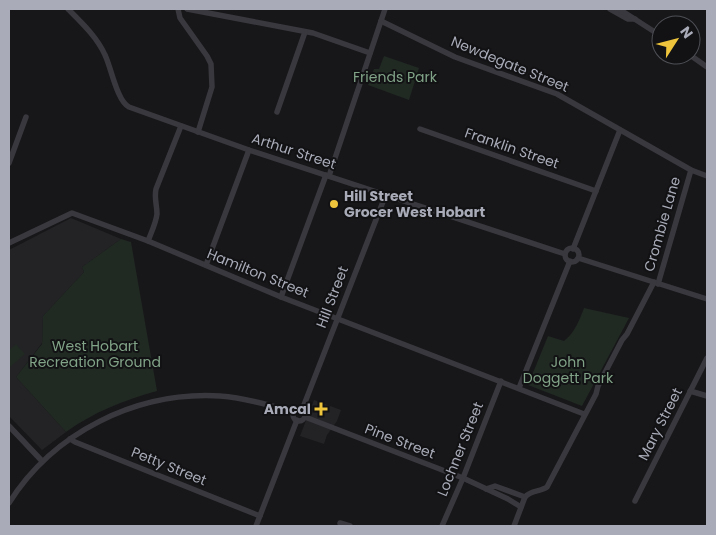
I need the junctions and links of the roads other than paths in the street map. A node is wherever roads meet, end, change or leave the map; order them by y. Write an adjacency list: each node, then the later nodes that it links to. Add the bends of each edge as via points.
1 (68, 9): 14 (street, Arthur Street, via 104,52 125,105)
2 (178, 9): 17 (street, via 180,18 211,64 212,87)
3 (188, 9): 10 (street)
4 (384, 9): 8 (street)
5 (610, 9): 7 (street, via 628,19)
6 (619, 9): 7 (street)
7 (635, 19): 9 (street)
8 (381, 21): 11 (street); 16 (street, Newdegate Street, via 455,57 557,94)
9 (651, 29)
10 (304, 32): 11 (street); 12 (street)
11 (370, 53): 21 (street)
12 (277, 112)
13 (26, 118): 19 (street)
14 (181, 126): 17 (street, Arthur Street); 25 (street, via 155,195 156,218)
15 (420, 129): 23 (street, Franklin Street)
16 (620, 130): 20 (street, Newdegate Street); 23 (street)
17 (198, 132): 18 (street, Arthur Street)
18 (249, 150): 21 (street, Arthur Street); 31 (street)
19 (9, 163)
20 (691, 170): 22 (street, Newdegate Street); 32 (street, Crombie Lane)
21 (328, 175): 24 (street, Arthur Street); 33 (street)
22 (707, 176)
23 (596, 191): 27 (street)
24 (386, 194): 28 (street, Arthur Street); 35 (street, Hill Street)
25 (148, 242): 26 (street, Hamilton Street, via 72,213); 31 (street, Hamilton Street)
26 (9, 243)
27 (573, 249): 28 (street); 29 (street, via 578,252)
28 (565, 254): 30 (street)
29 (578, 258): 30 (street); 32 (street)
30 (570, 261): 38 (street)
31 (206, 265): 33 (street, Hamilton Street)
32 (656, 283): 34 (street); 43 (street, Crombie Lane)
33 (281, 296): 35 (street, Hamilton Street)
34 (707, 299)
35 (337, 318): 37 (street, Hamilton Street); 41 (street, Hill Street)
36 (707, 358): 39 (street, Mary Street)
37 (501, 381): 38 (street, Hamilton Street); 49 (street, Lochner Street)
38 (519, 388): 43 (street, Hamilton Street)
39 (690, 391): 40 (street); 52 (street, Mary Street)
40 (707, 396)
41 (302, 410): 42 (street); 44 (street)
42 (294, 412): 45 (street); 47 (street, via 238,398 174,398 118,413)
43 (584, 414): 51 (street, Crombie Lane, via 547,487)
44 (305, 417): 45 (street); 49 (street, Pine Street)
45 (297, 420): 55 (street)
46 (9, 426): 48 (street)
47 (70, 439): 48 (street); 55 (street, Petty Street)
48 (42, 461): 53 (street)
49 (463, 478): 50 (street, Pine Street); 59 (street, Lochner Street)
50 (486, 489): 51 (street, Pine Street, via 495,486); 54 (street, Pine Street)
51 (525, 497): 54 (street)
52 (635, 501)
53 (9, 503)
54 (521, 507): 60 (street)
55 (260, 516): 57 (street)
56 (340, 523): 58 (street)
57 (256, 526)
58 (350, 526)
59 (442, 526)
60 (514, 526)

